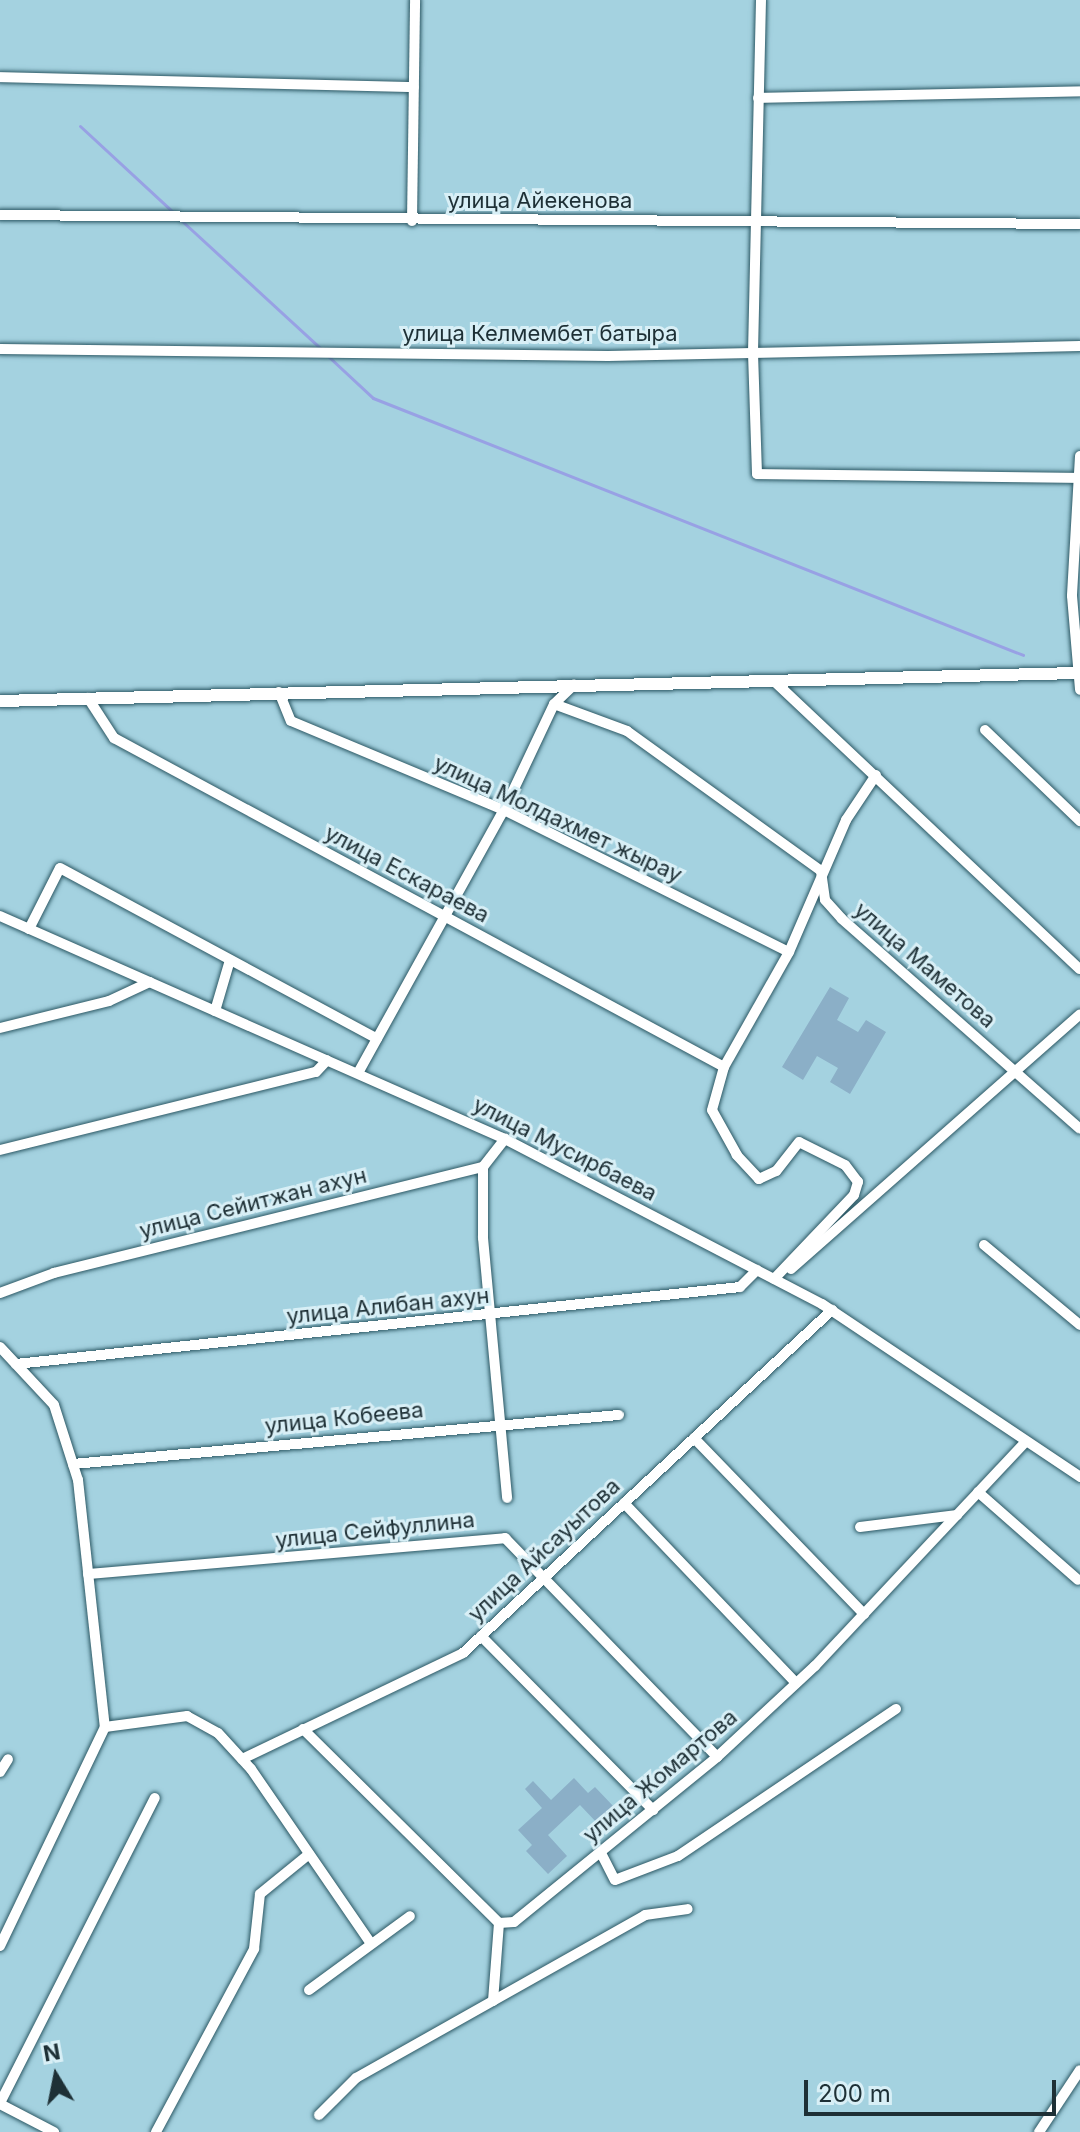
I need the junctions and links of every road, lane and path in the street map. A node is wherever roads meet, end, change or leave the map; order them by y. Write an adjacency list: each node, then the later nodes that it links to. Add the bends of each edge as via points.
1 (415, 0): 4 (street)
2 (761, 0): 6 (street)
3 (0, 77): 4 (street)
4 (414, 87): 8 (street)
5 (1080, 91): 6 (street)
6 (758, 98): 9 (street)
7 (0, 215): 8 (street, улица Айекенова)
8 (412, 221): 9 (street, улица Айекенова)
9 (758, 222): 10 (street, улица Айекенова); 13 (street)
10 (1080, 224)
11 (1080, 346): 13 (street, улица Келмембет батыра)
12 (0, 349): 13 (street, улица Келмембет батыра)
13 (753, 353): 15 (street, via 757,474)
14 (1080, 456): 15 (street)
15 (1079, 478): 16 (street)
16 (1078, 673): 17 (main road); 19 (street)
17 (774, 681): 18 (main road); 25 (street)
18 (574, 684): 20 (main road); 23 (street)
19 (1080, 690)
20 (279, 692): 21 (main road); 26 (street, улица Молдахмет жырау, via 291,721)
21 (88, 698): 22 (main road); 30 (street, улица Ескараева, via 114,738)
22 (0, 701)
23 (554, 704): 26 (street); 28 (street, via 627,731)
24 (985, 730): 27 (street)
25 (876, 775): 28 (street); 34 (street)
26 (504, 810): 30 (street); 32 (street, улица Молдахмет жырау)
27 (1080, 821)
28 (821, 871): 32 (street); 42 (street, улица Маметова, via 825,900 842,919)
29 (0, 916): 31 (street, улица Мусирбаева)
30 (445, 917): 39 (street); 41 (street, улица Ескараева)
31 (29, 929): 33 (street, via 60,868); 35 (street, улица Мусирбаева)
32 (789, 952): 41 (street)
33 (230, 960): 36 (street); 39 (street)
34 (1080, 969)
35 (150, 982): 36 (street, улица Мусирбаева); 38 (street, via 109,1001)
36 (215, 1011): 40 (street, улица Мусирбаева)
37 (1080, 1014): 42 (street)
38 (0, 1028)
39 (377, 1039): 43 (street)
40 (327, 1060): 43 (street, улица Мусирбаева); 46 (street, via 316,1072)
41 (724, 1067): 50 (street, via 713,1117 750,1172 765,1180 799,1142 845,1165 858,1182 854,1195)
42 (1015, 1071): 44 (street, улица Маметова); 50 (street)
43 (358, 1073): 45 (street, улица Мусирбаева)
44 (1080, 1129)
45 (505, 1139): 47 (street); 49 (street, улица Мусирбаева)
46 (0, 1150)
47 (483, 1167): 51 (street, улица Сейитжан ахун, via 54,1273); 53 (street)
48 (984, 1245): 54 (street)
49 (757, 1270): 50 (street, улица Мусирбаева); 53 (street, улица Алибан ахун, via 740,1287)
50 (776, 1280): 52 (street, улица Мусирбаева)
51 (0, 1293)
52 (832, 1310): 59 (street, улица Айсауытова); 60 (street, улица Мусирбаева)
53 (491, 1315): 56 (street, улица Алибан ахун); 58 (street)
54 (1080, 1325)
55 (0, 1348): 56 (street)
56 (16, 1364): 61 (street, via 54,1405)
57 (619, 1415): 58 (street, улица Кобеева)
58 (501, 1422): 61 (street, улица Кобеева); 64 (street)
59 (694, 1438): 65 (street, улица Айсауытова); 71 (street)
60 (1026, 1441): 62 (street, улица Мусирбаева); 63 (street, улица Жомартова)
61 (73, 1464): 68 (street)
62 (1080, 1477)
63 (978, 1492): 66 (street, улица Жомартова); 70 (street)
64 (507, 1498)
65 (624, 1503): 69 (street, улица Айсауытова); 73 (street)
66 (957, 1515): 67 (street); 71 (street, улица Жомартова)
67 (860, 1527)
68 (88, 1574): 69 (street, улица Сейфуллина, via 505,1538); 75 (street)
69 (543, 1577): 72 (street, улица Айсауытова); 77 (street, улица Сейфуллина)
70 (1078, 1580)
71 (864, 1614): 73 (street, улица Жомартова)
72 (481, 1636): 76 (street, улица Айсауытова, via 463,1653); 82 (street)
73 (796, 1683): 77 (street, улица Жомартова)
74 (896, 1709): 83 (street, via 678,1856 615,1880)
75 (105, 1727): 79 (street, via 187,1716 218,1733); 89 (street)
76 (303, 1729): 79 (street, улица Айсауытова); 87 (street)
77 (717, 1757): 82 (street, улица Жомартова)
78 (8, 1759): 80 (street)
79 (242, 1759): 84 (street)
80 (0, 1772)
81 (155, 1798): 93 (street)
82 (653, 1810): 83 (street, улица Жомартова)
83 (601, 1853): 87 (street, улица Жомартова, via 514,1922)
84 (309, 1854): 88 (street); 96 (street, via 260,1894 254,1949)
85 (688, 1909): 91 (street, via 645,1915)
86 (410, 1916): 88 (street)
87 (499, 1923): 91 (street)
88 (370, 1942): 90 (street)
89 (0, 1946)
90 (309, 1990)
91 (493, 2001): 94 (street, via 356,2078)
92 (1080, 2070): 97 (street)
93 (0, 2104): 95 (street)
94 (319, 2115)
95 (54, 2132)
96 (156, 2132)
97 (1039, 2132)

